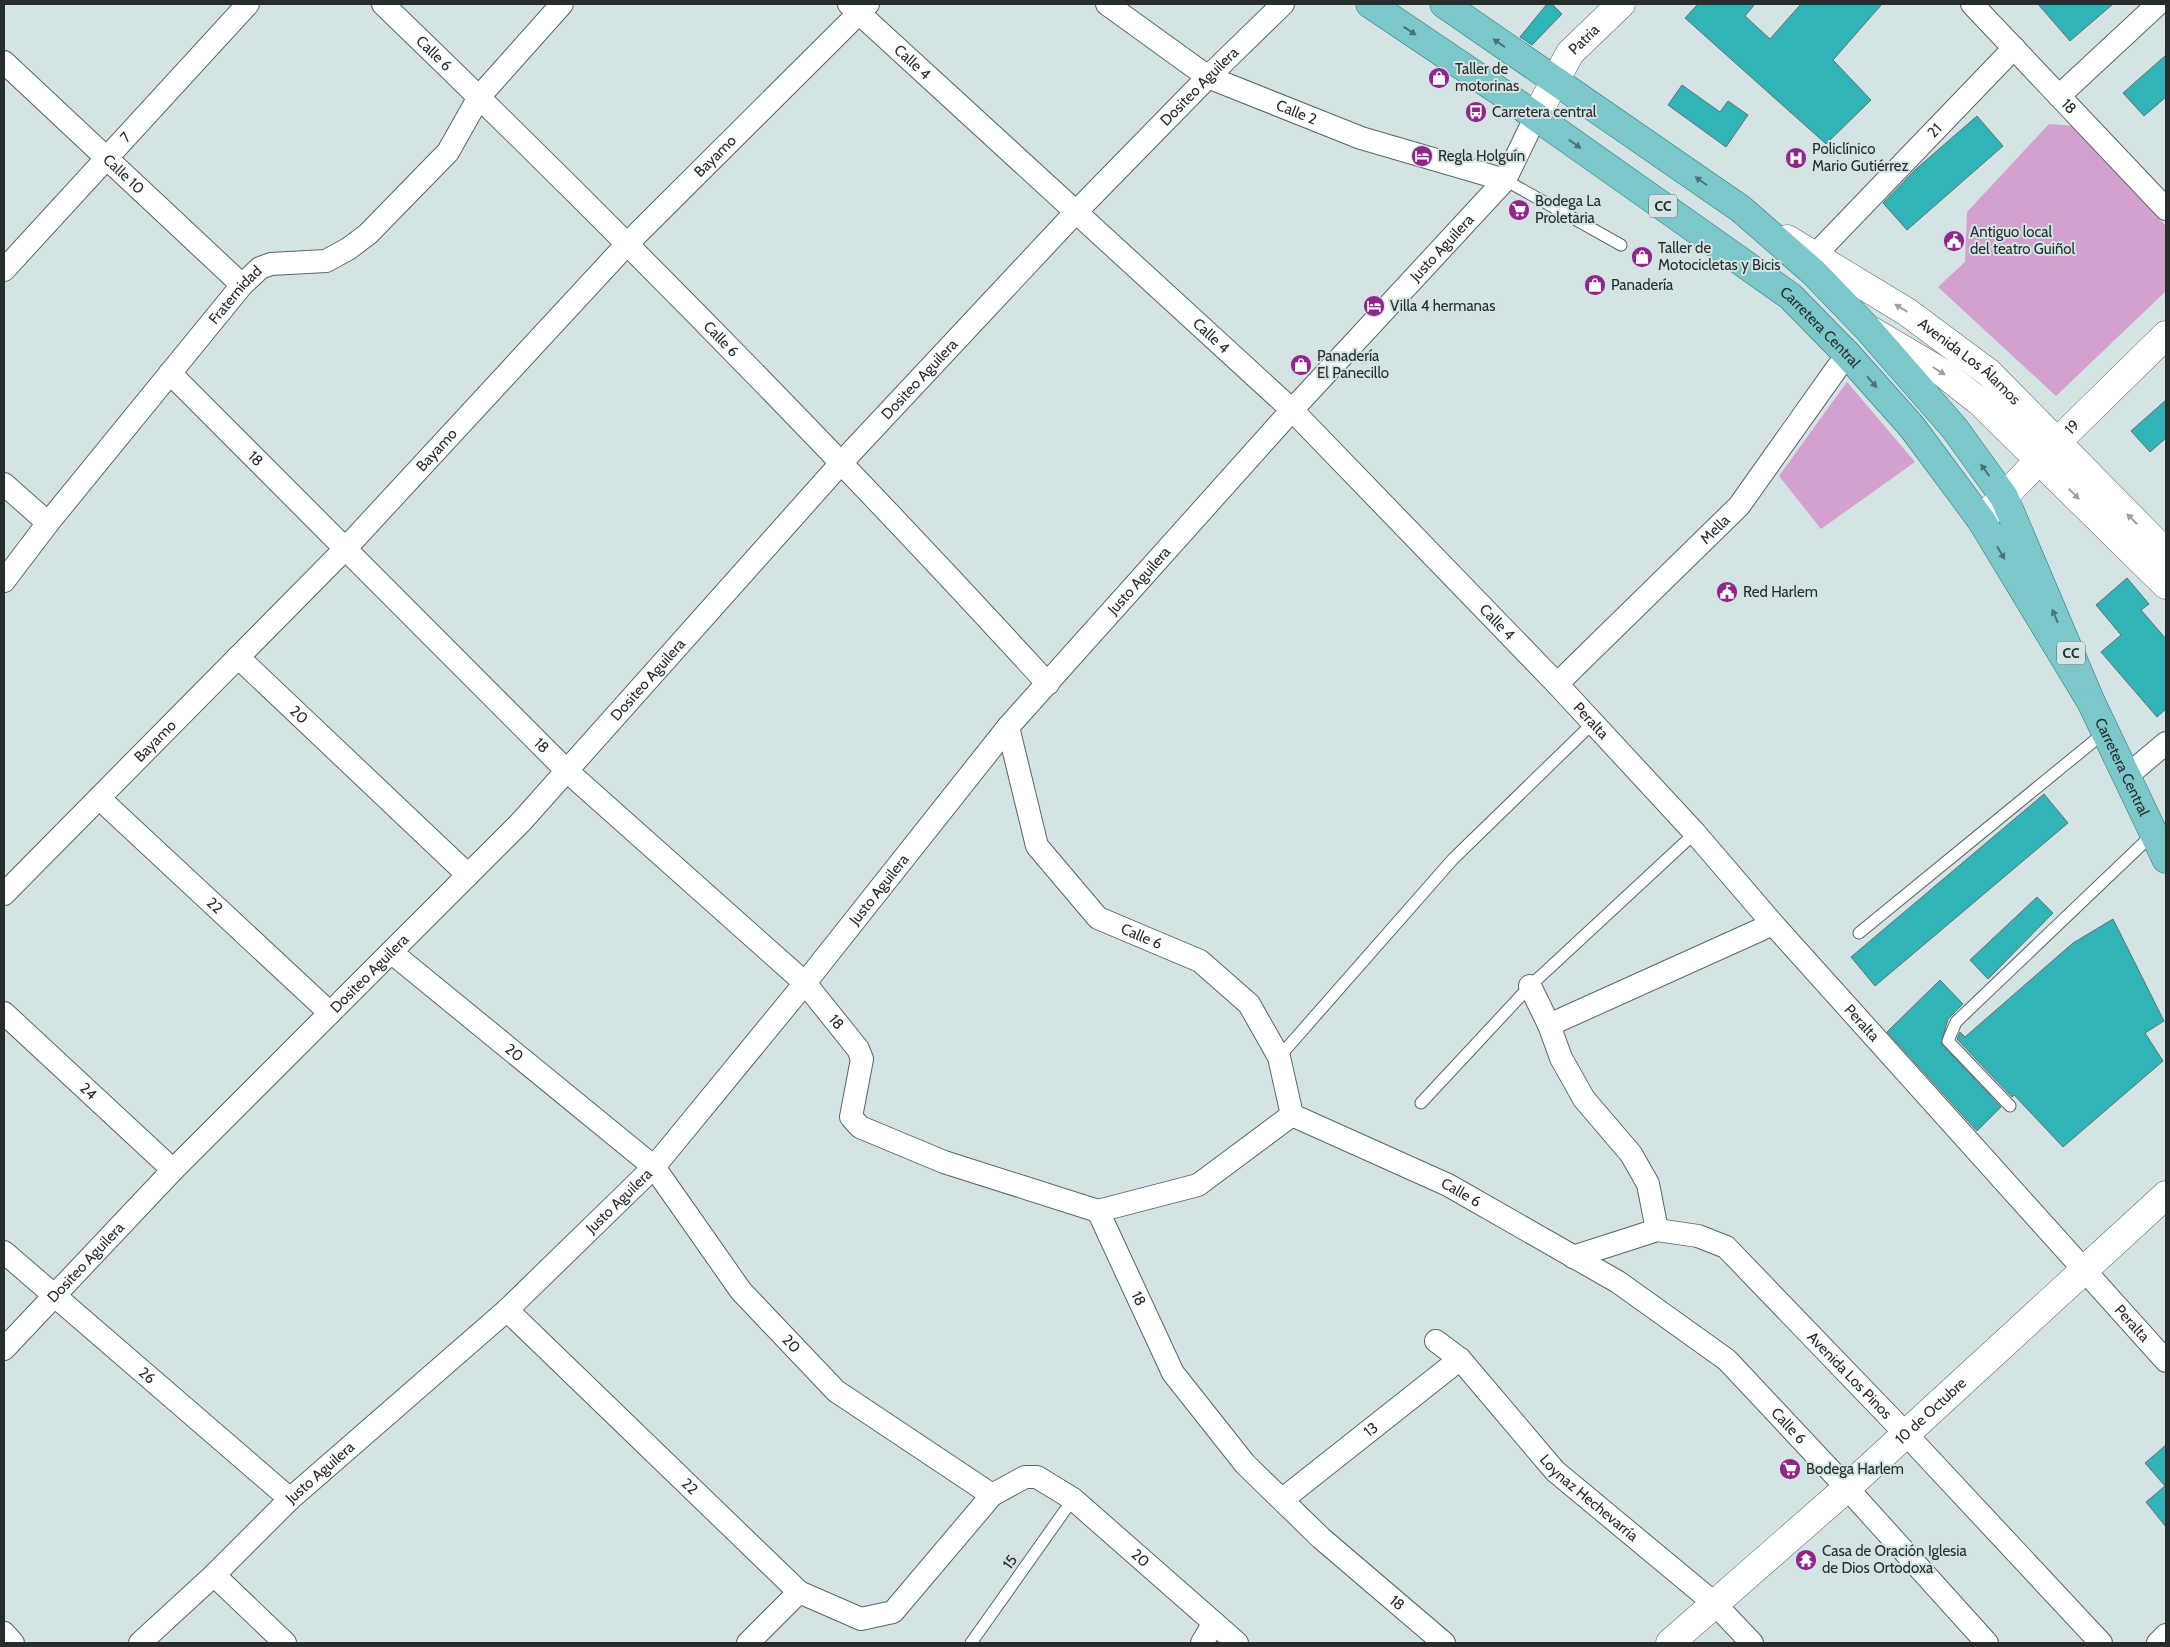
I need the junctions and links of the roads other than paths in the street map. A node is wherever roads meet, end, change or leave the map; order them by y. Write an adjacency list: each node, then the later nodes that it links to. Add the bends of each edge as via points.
1 (248, 4): 19 (street, 7)
2 (383, 4): 17 (street, Calle 6)
3 (562, 4): 17 (street, Fraternidad)
4 (1107, 4): 14 (street, Calle 2)
5 (1283, 4): 14 (street, Dositeo Aguilera)
6 (1370, 4): 18 (main road, Carretera Central / CC, one-way to 18)
7 (1444, 4): 15 (main road, Carretera Central / CC, one-way to 7)
8 (1621, 4): 15 (street, Patria, via 1570,53)
9 (1972, 4): 12 (street, 18)
10 (2158, 4): 16 (street)
11 (859, 7): 23 (street, Calle 4); 24 (street, Bayamo)
12 (2014, 48): 16 (street, 18); 26 (street, 21)
13 (4, 62): 19 (street, Calle 10)
14 (1208, 77): 20 (street, Calle 2, via 1361,138); 23 (street, Dositeo Aguilera)
15 (1554, 81): 18 (street, Justo Aguilera); 21 (main road, Carretera Central / CC, one-way to 15)
16 (2059, 96): 22 (street, 18)
17 (479, 97): 24 (street, Calle 6); 28 (street, Fraternidad, via 448,152 368,234 326,261 271,264 260,268)
18 (1536, 116): 20 (street, Justo Aguilera); 29 (main road, Carretera Central / CC, one-way to 29)
19 (105, 158): 27 (street, 7); 28 (street, Calle 10)
20 (1505, 180): 25 (lane); 34 (street, Justo Aguilera)
21 (1741, 209): 26 (street, Avenida Los Álamos); 30 (main road, Carretera Central / CC, via 1813,272)
22 (2166, 209)
23 (1075, 213): 34 (street, Calle 4); 36 (street, Dositeo Aguilera)
24 (628, 243): 36 (street, Calle 6); 41 (street, Bayamo)
25 (1621, 245)
26 (1814, 256): 35 (street, Avenida Los Álamos, one-way to 26, via 1989,373 1907,312)
27 (4, 270)
28 (242, 285): 33 (street, Fraternidad)
29 (1790, 296): 30 (main road); 32 (main road, Carretera Central / CC)
30 (1867, 328): 35 (street, Avenida Los Álamos, one-way to 35, via 1943,373); 38 (main road, Carretera Central / CC, one-way to 30, via 1955,429)
31 (2166, 336): 35 (street, 19)
32 (1848, 354): 39 (main road, Carretera Central / CC, one-way to 39, via 1912,427); 47 (street, Mella, via 1739,506)
33 (170, 373): 40 (street, Fraternidad); 41 (street, 18)
34 (1292, 410): 46 (street, Justo Aguilera); 47 (street, Calle 4)
35 (2048, 451): 38 (street, 19); 42 (street, Avenida Los Álamos, one-way to 35); 44 (street, Avenida Los Álamos, one-way to 44)
36 (842, 462): 46 (street, Calle 6); 53 (street, Dositeo Aguilera)
37 (4, 484): 40 (street)
38 (2004, 497): 39 (street, 19); 48 (main road, Carretera Central / CC, one-way to 38)
39 (1981, 520): 48 (main road, Carretera Central / CC, one-way to 48)
40 (48, 523): 43 (street, Fraternidad)
41 (346, 548): 45 (street, Bayamo); 53 (street, 18)
42 (2166, 553)
43 (4, 581)
44 (2166, 585)
45 (238, 657): 55 (street, Bayamo); 59 (street, 20)
46 (1048, 684): 50 (street, Justo Aguilera)
47 (1557, 684): 49 (street, Peralta)
48 (2092, 702): 51 (main road, Carretera Central / CC)
49 (1593, 723): 56 (street, Peralta); 69 (lane, via 1453,859)
50 (1008, 727): 64 (street, Justo Aguilera); 69 (street, Calle 6, via 1037,846 1098,918 1200,961 1249,1004)
51 (2106, 731): 54 (main road, Carretera Central / CC); 62 (lane)
52 (2166, 743): 54 (street)
53 (567, 771): 59 (street, Dositeo Aguilera); 64 (street, 18)
54 (2128, 775): 57 (main road, Carretera Central / CC)
55 (99, 798): 60 (street, Bayamo); 67 (street, 22)
56 (1695, 832): 61 (street, Peralta); 65 (lane)
57 (2154, 834): 58 (main road, Carretera Central / CC); 71 (lane, via 1956,1022 1948,1041)
58 (2166, 859)
59 (468, 875): 63 (street, Dositeo Aguilera)
60 (4, 894)
61 (1773, 924): 68 (street); 80 (street, Peralta)
62 (1859, 933)
63 (391, 952): 67 (street, Dositeo Aguilera); 73 (street, 20)
64 (805, 983): 73 (street, Justo Aguilera); 76 (street, 18, via 858,1049 862,1059 851,1117 860,1127 944,1162)
65 (1530, 986): 68 (street); 70 (lane)
66 (4, 1013): 74 (street, 24)
67 (330, 1013): 74 (street, Dositeo Aguilera)
68 (1549, 1025): 77 (street, via 1561,1058 1584,1099 1631,1154 1648,1184)
69 (1279, 1057): 72 (street, Calle 6)
70 (1421, 1103)
71 (2010, 1106)
72 (1292, 1115): 76 (street, via 1198,1185); 79 (street, Calle 6, via 1448,1185)
73 (654, 1167): 82 (street, Justo Aguilera); 89 (street, 20, via 741,1291 836,1391)
74 (173, 1170): 81 (street, Dositeo Aguilera)
75 (2166, 1195): 80 (street, 10 de Octubre)
76 (1098, 1210): 92 (street, 18, via 1173,1373 1245,1464)
77 (1657, 1230): 79 (street, Avenida Los Pinos); 87 (street, Avenida Los Pinos, via 1698,1236 1726,1247)
78 (4, 1252): 81 (street, 26)
79 (1573, 1257): 88 (street, Calle 6, via 1618,1282 1727,1360)
80 (2084, 1272): 86 (street, Peralta); 87 (street, 10 de Octubre)
81 (54, 1297): 84 (street, Dositeo Aguilera); 90 (street, 26)
82 (507, 1310): 90 (street, Justo Aguilera); 94 (street, 22)
83 (1436, 1341): 85 (street, Loynaz Hechevarría)
84 (4, 1349)
85 (1460, 1359): 92 (street, 13); 95 (street, Loynaz Hechevarría, via 1555,1471)
86 (2166, 1361)
87 (1905, 1433): 88 (street, 10 de Octubre); 110 (street, Avenida Los Pinos)
88 (1847, 1488): 95 (street, 10 de Octubre); 109 (street, Calle 6)
89 (992, 1495): 91 (street, 20, via 1025,1477 1037,1477); 94 (street, 22, via 893,1612 861,1619)
90 (290, 1499): 93 (street, Justo Aguilera)
91 (1073, 1499): 96 (street, 20); 103 (lane, 15)
92 (1283, 1499): 106 (street, 18, via 1321,1538)
93 (214, 1575): 100 (street, Justo Aguilera); 101 (street)
94 (799, 1592): 102 (street)
95 (1714, 1603): 107 (street, 10 de Octubre); 108 (street, Loynaz Hechevarría)
96 (1214, 1623): 104 (street); 105 (street, 20)
97 (4, 1633): 99 (street)
98 (2166, 1636): 111 (street)
99 (14, 1643)
100 (140, 1643)
101 (285, 1643)
102 (748, 1643)
103 (971, 1643)
104 (1202, 1643)
105 (1237, 1643)
106 (1444, 1643)
107 (1670, 1643)
108 (1752, 1643)
109 (1987, 1643)
110 (2101, 1643)
111 (2158, 1643)

